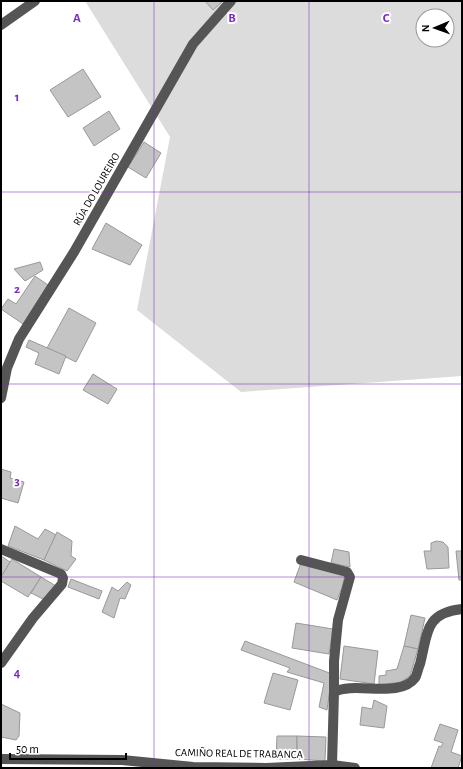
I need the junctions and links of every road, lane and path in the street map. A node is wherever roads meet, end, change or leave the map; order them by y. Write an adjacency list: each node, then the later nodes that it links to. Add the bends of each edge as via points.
1 (34, 1): 3 (street)
2 (231, 1): 4 (street, RÚA DO LOUREIRO, via 193,44 74,252 19,339 7,368)
3 (1, 25)
4 (1, 398)
5 (1, 549): 8 (street, via 61,574 64,578)
6 (301, 560): 9 (street, via 347,572 350,577 338,620)
7 (462, 609): 9 (street, via 434,618 415,678 406,685 389,689 342,689)
8 (1, 663)
9 (334, 692): 11 (street)
10 (1, 759): 11 (street, CAMIÑO REAL DE TRABANCA, via 122,760 193,767 266,768)
11 (332, 765): 12 (street, CAMIÑO REAL DE TRABANCA)
12 (355, 768)

